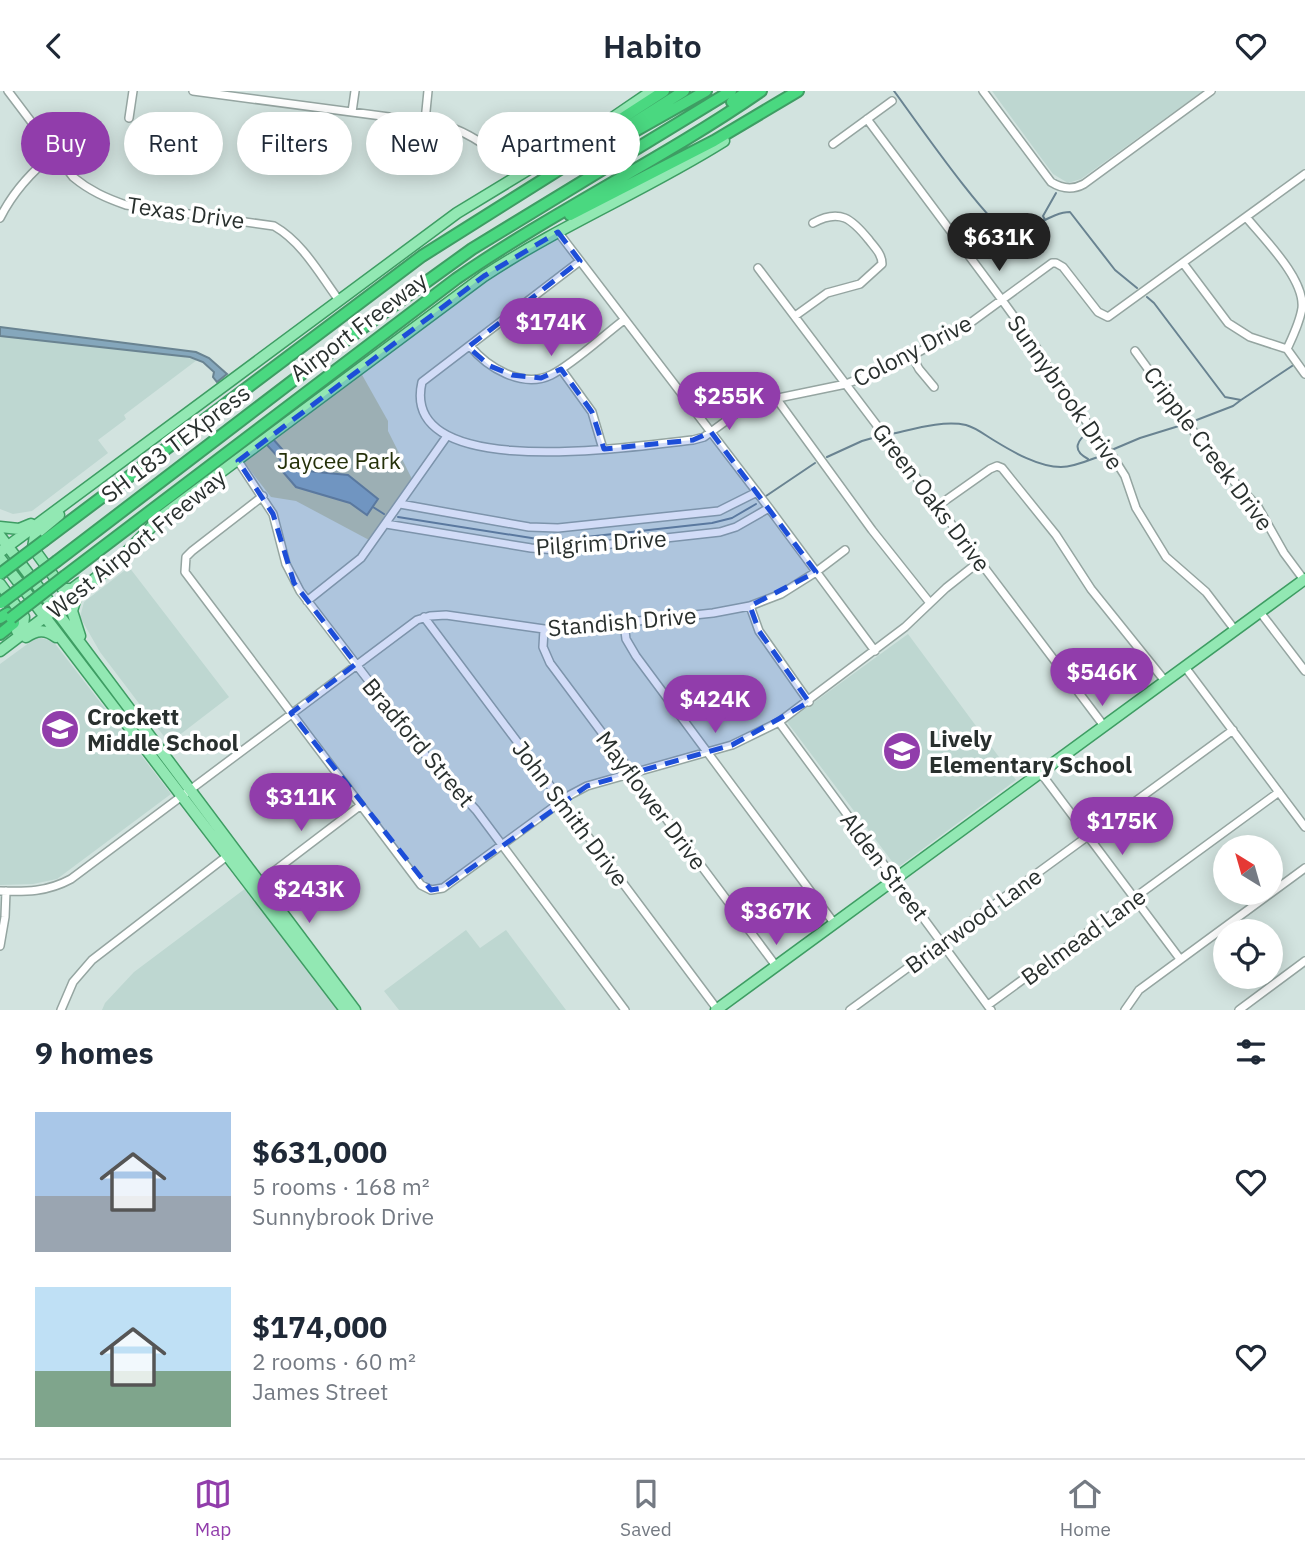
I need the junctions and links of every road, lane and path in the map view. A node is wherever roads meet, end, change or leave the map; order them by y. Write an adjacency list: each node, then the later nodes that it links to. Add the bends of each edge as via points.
1 (8, 91): 18 (street, Texas Drive)
2 (133, 91): 19 (street)
3 (193, 91): 20 (street)
4 (355, 91): 20 (street)
5 (428, 91): 21 (street)
6 (652, 91): 22 (main road)
7 (664, 91): 23 (highway)
8 (684, 91): 25 (highway, Airport Freeway)
9 (706, 91): 27 (highway)
10 (722, 91): 75 (highway, SH 183 TEXpress, via 448,260 245,408)
11 (731, 91): 75 (highway, SH 183 TEXpress, via 472,249)
12 (748, 91): 30 (highway, via 661,148)
13 (761, 91): 30 (highway, Airport Freeway)
14 (798, 91): 38 (highway, via 624,189 574,214); 40 (main road, West Airport Freeway, via 677,170)
15 (983, 91): 16 (street, via 1047,177 1065,188 1084,184)
16 (1211, 91)
17 (892, 101): 26 (street)
18 (24, 112)
19 (130, 112)
20 (352, 112): 24 (street)
21 (426, 112)
22 (620, 112)
23 (632, 112)
24 (366, 114)
25 (640, 119)
26 (867, 119): 29 (street); 45 (street, Sunnybrook Drive)
27 (640, 127)
28 (463, 133): 35 (street, via 481,142)
29 (833, 144)
30 (642, 166): 38 (highway, Airport Freeway)
31 (1305, 174): 36 (street, Colony Drive)
32 (29, 175): 37 (street)
33 (72, 175): 44 (street, Texas Drive, via 103,198 126,205 274,226 297,243)
34 (549, 175): 78 (highway, Airport Freeway, bridge, via 422,256)
35 (516, 176): 44 (main road)
36 (1246, 217): 42 (street, Colony Drive); 49 (street, via 1295,278 1301,293 1302,311)
37 (0, 218)
38 (553, 219): 86 (highway, Airport Freeway, bridge, via 447,285 38,597)
39 (813, 223): 46 (street, via 831,216 853,221 881,256 882,264 860,284 827,293)
40 (558, 232): 41 (street); 60 (main road, West Airport Freeway, via 484,276)
41 (580, 261): 47 (street); 48 (street)
42 (1183, 263): 45 (street, Colony Drive, via 1108,317 1098,312 1056,263); 49 (street, via 1228,323 1250,337)
43 (758, 268): 46 (street, Green Oaks Drive)
44 (338, 299): 63 (main road)
45 (1002, 300): 51 (street, Colony Drive); 93 (street, Sunnybrook Drive, via 1113,457 1136,508 1166,557 1206,592)
46 (795, 316): 54 (street, Green Oaks Drive)
47 (624, 320): 52 (street); 57 (street)
48 (470, 346): 52 (street, via 489,366 512,375 541,378); 58 (street, via 422,382 420,396 426,416)
49 (1287, 349): 53 (street)
50 (1135, 351): 79 (street, Cripple Creek Drive, via 1214,461 1258,507)
51 (912, 356): 54 (street, Colony Drive); 55 (street)
52 (561, 369): 59 (street, via 592,412)
53 (1303, 371)
54 (846, 384): 56 (street, Colony Drive); 65 (street, Green Oaks Drive)
55 (934, 387)
56 (776, 398): 57 (street, Colony Drive, via 749,404); 83 (street)
57 (711, 432): 59 (street, Colony Drive, via 693,440); 61 (street)
58 (447, 436): 59 (street, Colony Drive, via 537,453); 64 (street)
59 (603, 449)
60 (238, 461): 62 (street, Bradford Street); 73 (main road, West Airport Freeway, via 162,516)
61 (757, 492): 64 (street, Pilgrim Drive, via 719,511 558,528); 66 (street)
62 (263, 496): 82 (street, Bradford Street, via 289,573); 106 (street, via 192,551 186,557 185,572)
63 (69, 500): 67 (main road); 73 (main road, via 64,512 35,535 33,542 58,585 72,589)
64 (400, 504): 68 (street)
65 (939, 505): 76 (street, Green Oaks Drive); 104 (street, via 990,469 1002,468)
66 (769, 508): 68 (street, Pilgrim Drive, via 720,532 557,550); 77 (street)
67 (44, 519): 69 (main road, via 19,529); 71 (main road)
68 (386, 524): 82 (street, via 357,562)
69 (0, 527)
70 (0, 536): 71 (main road)
71 (4, 549): 85 (main road)
72 (845, 550): 77 (street, Standish Drive)
73 (123, 556): 81 (main road, West Airport Freeway)
74 (0, 558): 88 (main road)
75 (55, 558): 86 (highway, SH 183 TEXpress)
76 (980, 561): 83 (street); 108 (street, Green Oaks Drive)
77 (816, 572): 84 (street, Standish Drive, via 781,594); 99 (street)
78 (0, 574)
79 (1305, 579): 87 (main road)
80 (0, 585): 95 (main road, via 25,621)
81 (78, 591): 85 (main road, West Airport Freeway); 96 (main road, via 72,611)
82 (307, 601): 101 (street, Bradford Street)
83 (930, 603): 99 (street)
84 (750, 606): 90 (street, Standish Drive); 105 (street, via 759,631)
85 (55, 608): 88 (main road, West Airport Freeway); 96 (main road)
86 (5, 611): 91 (highway, Airport Freeway); 94 (highway)
87 (1260, 611): 93 (main road); 103 (street)
88 (44, 617): 97 (main road); 98 (main road, West Airport Freeway)
89 (424, 617): 92 (street, Standish Drive, via 446,615); 101 (street); 115 (street, John Smith Drive)
90 (624, 622): 92 (street, Standish Drive); 110 (street, via 629,645)
91 (0, 626)
92 (544, 629): 111 (street, Mayflower Drive, via 550,663)
93 (1235, 630): 102 (main road)
94 (0, 634)
95 (0, 644)
96 (81, 644): 113 (main road)
97 (68, 647): 100 (main road, via 49,632 39,631); 113 (main road)
98 (0, 651)
99 (874, 651): 105 (street)
100 (0, 656)
101 (356, 664): 106 (street); 119 (street, Bradford Street, via 427,757)
102 (1185, 667): 104 (main road); 109 (street)
103 (1305, 671)
104 (1165, 681): 108 (main road)
105 (809, 702): 107 (street)
106 (291, 713): 113 (street); 116 (street)
107 (779, 722): 110 (street, via 745,740); 122 (street, Alden Street)
108 (1104, 726): 112 (main road)
109 (1233, 730): 114 (street); 118 (street, Briarwood Lane)
110 (707, 752): 111 (street); 126 (street)
111 (632, 772): 115 (street, via 587,786); 131 (street, Mayflower Drive)
112 (1040, 772): 118 (street); 122 (main road)
113 (184, 793): 120 (main road); 124 (street, via 71,879 40,891)
114 (1279, 793): 117 (street); 125 (street, Belmead Lane)
115 (562, 801): 119 (street); 137 (street, John Smith Drive)
116 (361, 805): 119 (street, via 421,885 431,890); 123 (street)
117 (1305, 827)
118 (1088, 836): 125 (street); 127 (street, Briarwood Lane)
119 (503, 845): 136 (street, Bradford Street)
120 (231, 854): 123 (main road); 133 (street, via 92,960 73,982)
121 (1305, 868): 129 (street)
122 (895, 879): 126 (main road); 127 (street, Alden Street)
123 (255, 886): 134 (main road); 135 (main road)
124 (3, 891): 128 (street)
125 (1134, 898): 129 (street); 132 (street, Belmead Lane)
126 (834, 923): 131 (main road)
127 (942, 943): 132 (street, Alden Street); 138 (street, Briarwood Lane)
128 (0, 946)
129 (1180, 960): 139 (street, via 1139,990)
130 (1305, 961): 140 (street)
131 (776, 966): 137 (main road)
132 (990, 1008)
133 (61, 1010)
134 (345, 1010)
135 (355, 1010)
136 (625, 1010)
137 (716, 1010)
138 (850, 1010)
139 (1125, 1010)
140 (1239, 1010)

